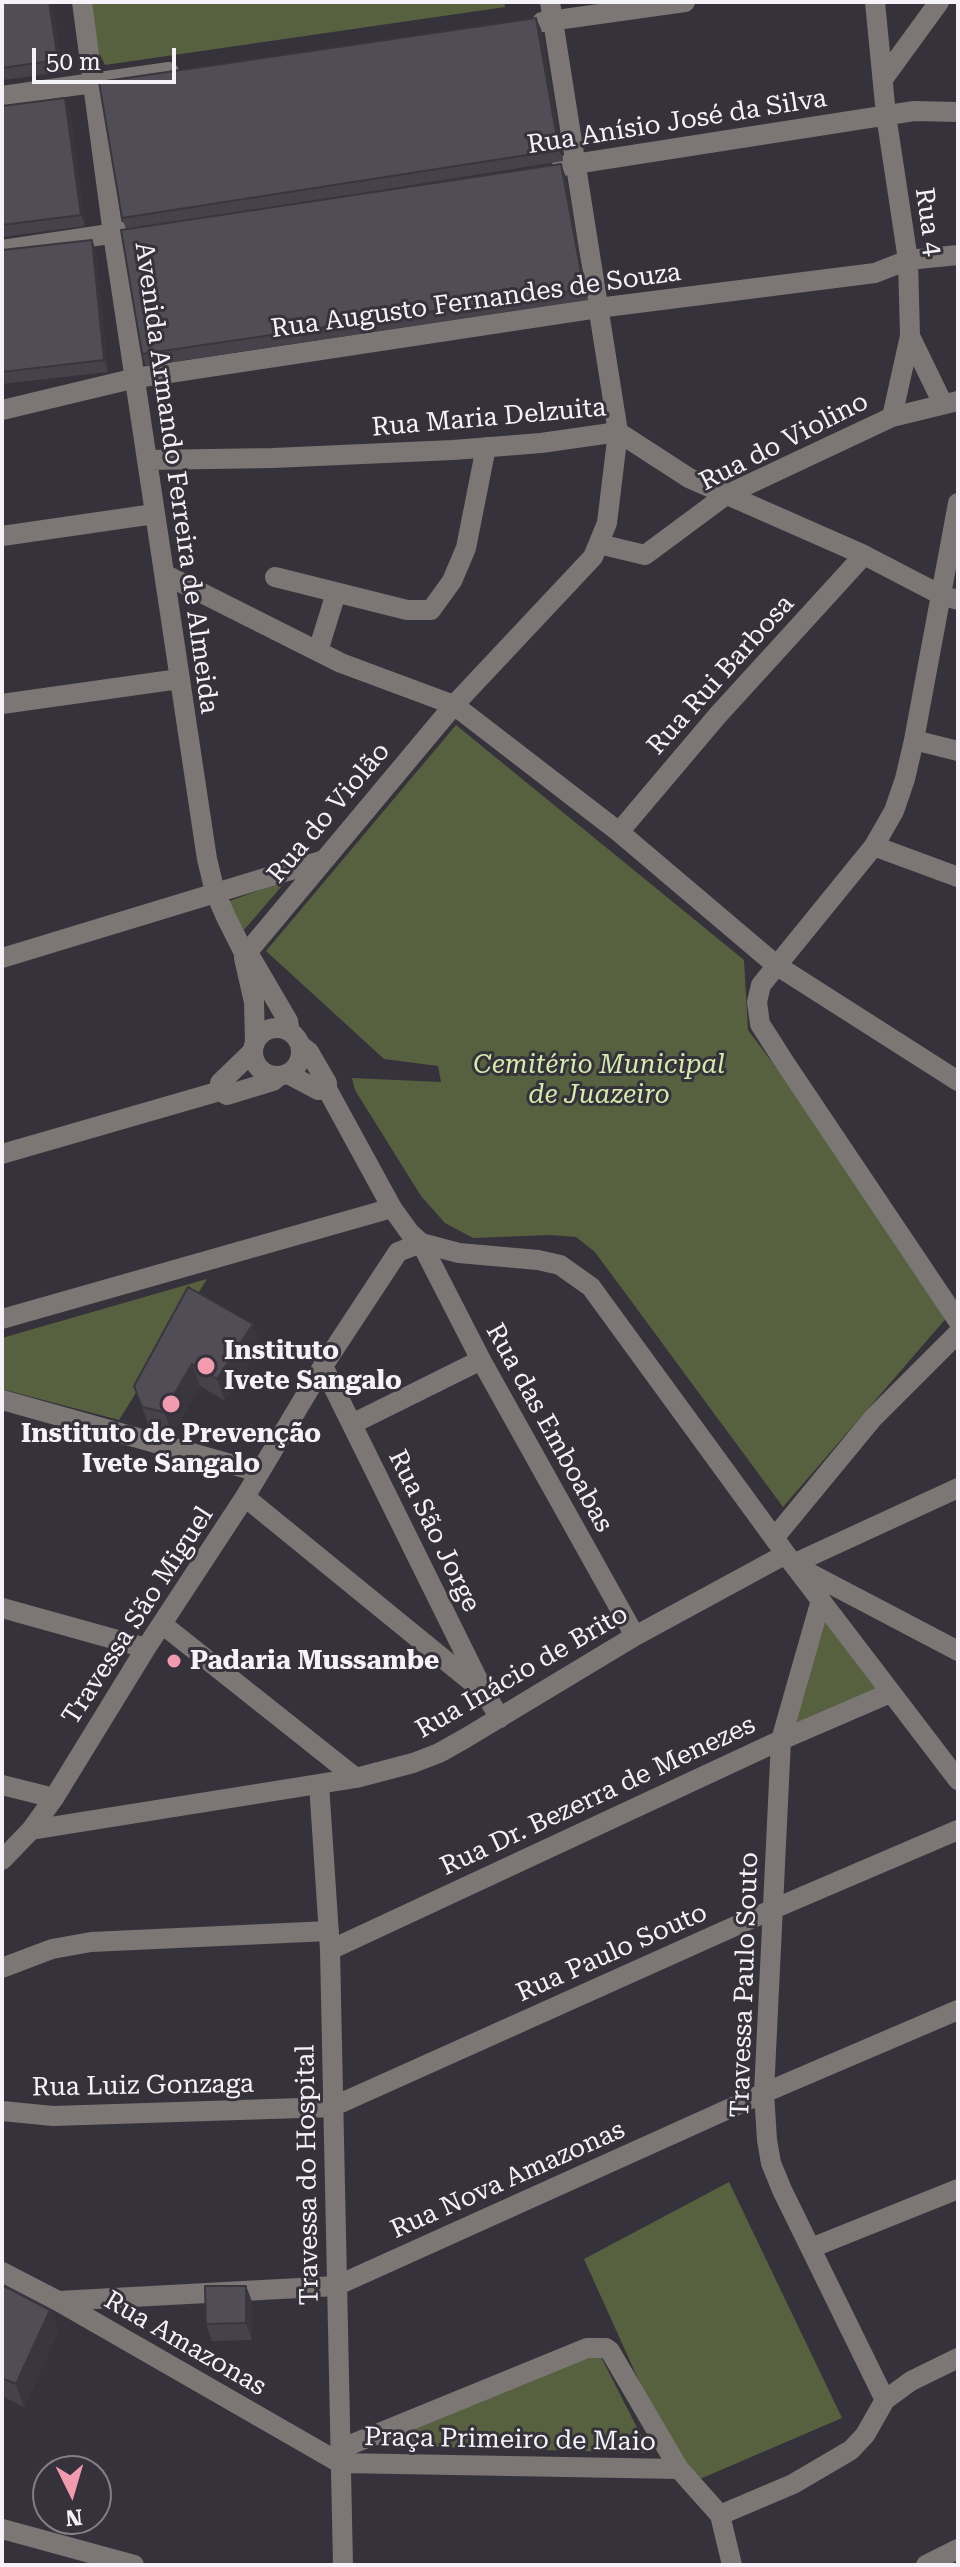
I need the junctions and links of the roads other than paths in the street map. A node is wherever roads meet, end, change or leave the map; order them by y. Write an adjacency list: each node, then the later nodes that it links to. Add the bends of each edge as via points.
1 (82, 2): 9 (street, Avenida Armando Ferreira de Almeida)
2 (685, 2): 5 (street)
3 (875, 2): 8 (street, Rua 4)
4 (939, 2): 8 (street)
5 (551, 11): 6 (street); 13 (street)
6 (526, 24)
7 (185, 70): 9 (street)
8 (883, 79): 12 (street, Rua 4)
9 (92, 82): 10 (street); 16 (street, Avenida Armando Ferreira de Almeida)
10 (2, 96)
11 (958, 112): 12 (street, Rua Anísio José da Silva)
12 (886, 115): 13 (street, Rua Anísio José da Silva); 19 (street, Rua 4)
13 (576, 165): 14 (street, Rua Anísio José da Silva); 20 (street)
14 (545, 169)
15 (144, 229): 16 (street)
16 (113, 234): 17 (street); 22 (street, Avenida Armando Ferreira de Almeida)
17 (2, 250)
18 (958, 255): 19 (street, Rua Augusto Fernandes de Souza)
19 (908, 260): 20 (street, Rua Augusto Fernandes de Souza, via 875,273); 21 (street, Rua 4)
20 (598, 308): 22 (street, Rua Augusto Fernandes de Souza); 26 (street)
21 (910, 336): 23 (street, Rua 4); 25 (street, Rua 4)
22 (136, 378): 24 (street, Rua Augusto Fernandes de Souza); 28 (street, Avenida Armando Ferreira de Almeida)
23 (950, 402): 25 (street, Rua do Violino)
24 (2, 410)
25 (892, 417): 29 (street, Rua do Violino)
26 (618, 432): 27 (street, Rua Maria Delzuita); 29 (street, Rua Maria Delzuita); 33 (street, via 607,523)
27 (486, 447): 28 (street, Rua Maria Delzuita); 37 (street, via 466,548 437,605 427,611 407,610)
28 (147, 460): 31 (street, Avenida Armando Ferreira de Almeida)
29 (726, 495): 33 (street, Rua do Violino, via 645,555); 34 (street, Rua Maria Delzuita)
30 (958, 503): 38 (street)
31 (154, 514): 32 (street); 35 (street, Avenida Armando Ferreira de Almeida)
32 (2, 536)
33 (599, 544): 42 (street, Rua do Violão, via 593,557)
34 (864, 555): 38 (street, Rua Maria Delzuita); 45 (street, Rua Rui Barbosa)
35 (166, 575): 39 (street); 40 (street, Avenida Armando Ferreira de Almeida)
36 (275, 577): 37 (street)
37 (336, 593): 39 (street)
38 (949, 598): 43 (street)
39 (318, 651): 42 (street)
40 (179, 679): 41 (street); 49 (street, Avenida Armando Ferreira de Almeida)
41 (2, 704)
42 (454, 705): 45 (street); 47 (street, Rua do Violão)
43 (914, 740): 44 (street); 46 (street, via 894,811)
44 (958, 751)
45 (619, 832): 52 (street)
46 (874, 846): 48 (street); 52 (street)
47 (324, 860): 49 (street); 50 (street, Rua do Violão)
48 (958, 877)
49 (215, 892): 50 (street, Avenida Armando Ferreira de Almeida); 51 (street)
50 (245, 955): 53 (street, Rua das Emboabas); 54 (street)
51 (2, 958)
52 (776, 965): 56 (street); 63 (street, via 761,985 760,1024)
53 (295, 1039): 54 (street, via 274,1029 259,1036); 55 (street, via 299,1062); 57 (street, Rua das Emboabas, via 309,1052)
54 (254, 1047): 55 (street, via 257,1067 271,1076); 58 (street, via 220,1083)
55 (284, 1075): 57 (street); 58 (street, via 227,1095)
56 (958, 1081)
57 (327, 1089): 60 (street, Rua das Emboabas)
58 (220, 1091): 59 (street)
59 (2, 1154)
60 (392, 1208): 61 (street, Rua das Emboabas); 62 (street)
61 (421, 1243): 65 (street, Rua das Emboabas); 66 (street, Travessa São Miguel, via 398,1252); 72 (street, via 560,1265 591,1287)
62 (2, 1319)
63 (958, 1321)
64 (958, 1333): 72 (street, via 873,1418)
65 (481, 1360): 68 (street); 76 (street, Rua das Emboabas)
66 (323, 1366): 68 (street, Rua São Jorge); 69 (street, Travessa São Miguel)
67 (2, 1400): 69 (street)
68 (352, 1424): 79 (street, Rua São Jorge)
69 (259, 1472): 71 (street, Travessa São Miguel)
70 (958, 1488): 72 (street, Rua Inácio de Brito)
71 (245, 1497): 75 (street, Travessa São Miguel); 79 (street)
72 (785, 1552): 73 (street); 76 (street, Rua Inácio de Brito); 78 (street)
73 (821, 1600): 80 (street); 82 (street, Travessa Paulo Souto)
74 (2, 1608): 77 (street)
75 (162, 1624): 77 (street, Travessa São Miguel); 83 (street)
76 (635, 1636): 81 (street, Rua Inácio de Brito)
77 (146, 1648): 87 (street, Travessa São Miguel)
78 (958, 1651)
79 (484, 1692): 81 (street, Rua São Jorge)
80 (890, 1693): 82 (street, Rua Dr. Bezerra de Menezes); 84 (street)
81 (500, 1718): 83 (street, Rua Inácio de Brito, via 439,1753)
82 (781, 1740): 91 (street, Travessa Paulo Souto); 92 (street, Rua Dr. Bezerra de Menezes)
83 (356, 1778): 85 (street, Rua Inácio de Brito)
84 (958, 1780)
85 (319, 1784): 88 (street, Rua Inácio de Brito); 92 (street, Travessa do Hospital)
86 (2, 1785): 87 (street)
87 (54, 1798): 88 (street, Travessa São Miguel)
88 (31, 1830): 90 (street, Travessa São Miguel)
89 (958, 1830): 91 (street, Rua Paulo Souto)
90 (2, 1860)
91 (771, 1910): 95 (street, Travessa Paulo Souto); 96 (street, Rua Paulo Souto)
92 (330, 1941): 93 (street, via 91,1942 52,1949); 96 (street, Travessa do Hospital)
93 (2, 1968)
94 (958, 2010): 95 (street, Rua Nova Amazonas)
95 (764, 2093): 99 (street, Travessa Paulo Souto, via 771,2163); 101 (street, Rua Nova Amazonas)
96 (332, 2107): 97 (street, Rua Luiz Gonzaga, via 53,2116); 101 (street, Travessa do Hospital)
97 (2, 2111)
98 (958, 2189): 99 (street)
99 (811, 2248): 104 (street, Travessa Paulo Souto)
100 (2, 2272): 102 (street, Rua Amazonas)
101 (336, 2286): 102 (street, Rua Nova Amazonas); 105 (street, Travessa do Hospital)
102 (58, 2301): 105 (street, Rua Amazonas)
103 (958, 2358): 104 (street)
104 (885, 2400): 107 (street, via 851,2450 793,2484)
105 (340, 2456): 106 (street, Praça Primeiro de Maio); 106 (street, Praça Primeiro de Maio, via 600,2346 610,2351); 111 (street, Travessa do Hospital)
106 (679, 2469): 107 (street)
107 (720, 2515): 112 (street)
108 (2, 2529): 110 (street)
109 (958, 2549): 113 (street)
110 (134, 2565)
111 (343, 2565)
112 (732, 2565)
113 (926, 2565)

